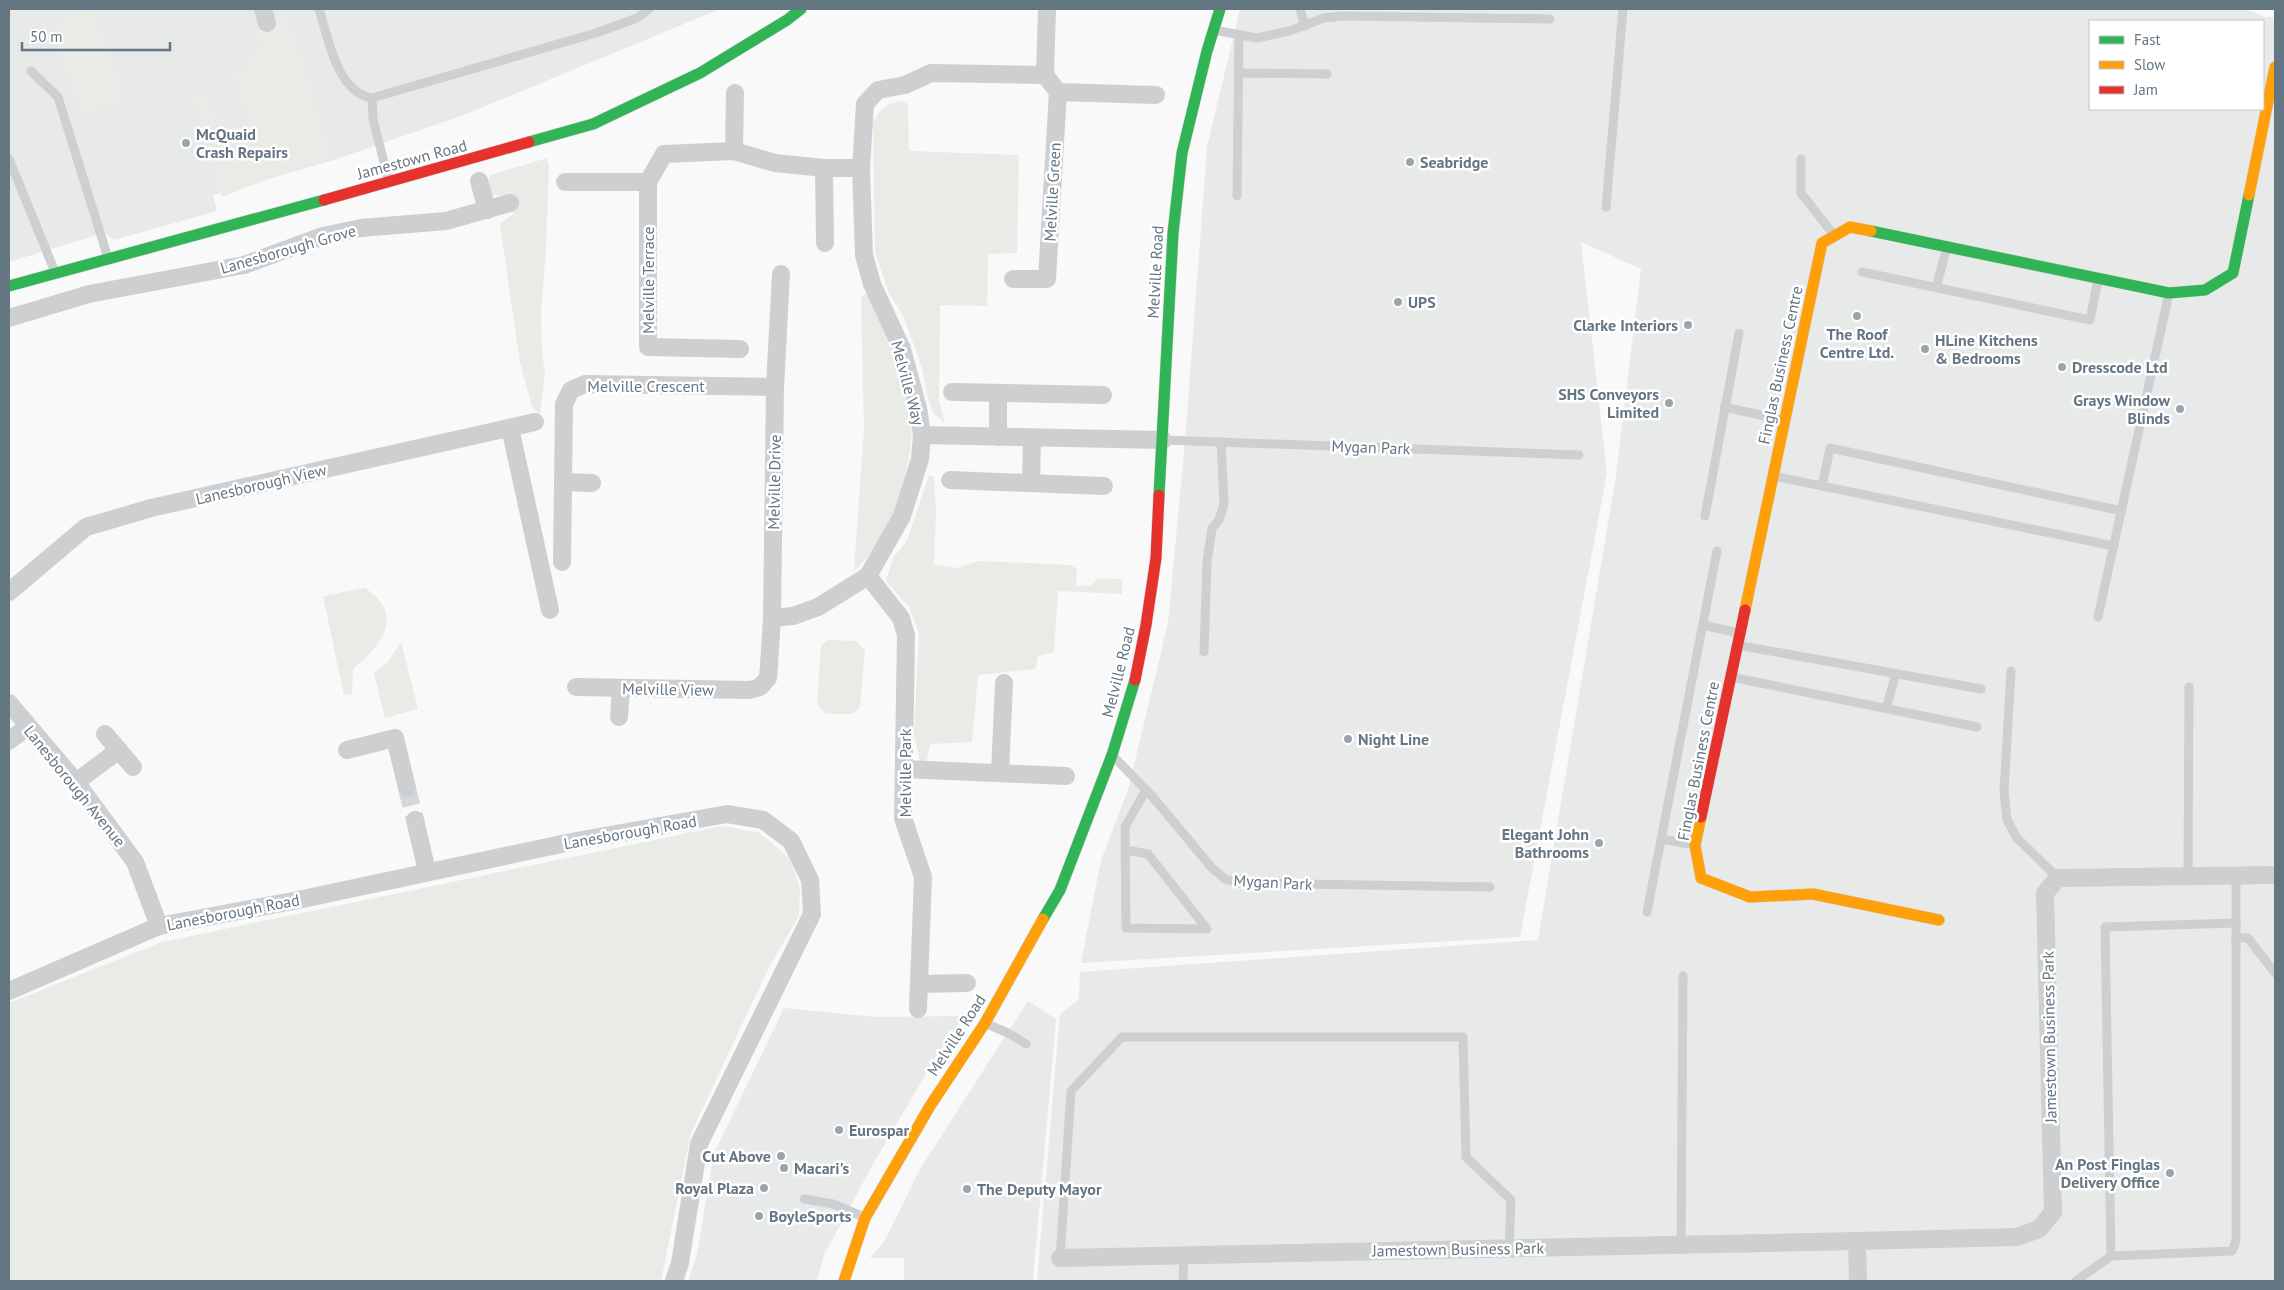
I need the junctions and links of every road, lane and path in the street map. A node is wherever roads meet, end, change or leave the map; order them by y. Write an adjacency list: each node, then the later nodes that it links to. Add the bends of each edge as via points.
1 (320, 9): 20 (lane, via 337,68 362,97)
2 (649, 9): 20 (lane, via 637,18 596,33)
3 (801, 9): 27 (street, Jamestown Road, via 700,73 593,124)
4 (1047, 9): 16 (street)
5 (1220, 9): 10 (street, Melville Road)
6 (1300, 9): 9 (lane)
7 (1623, 9): 32 (lane)
8 (1550, 19): 9 (lane, via 1343,16 1324,18)
9 (1305, 26): 11 (lane, via 1257,38)
10 (1214, 30): 11 (lane); 60 (street, Melville Road, via 1182,152 1173,232)
11 (1240, 36): 14 (lane)
12 (2275, 67): 45 (street, Finglas Business Centre, via 2233,273 2205,290)
13 (31, 71): 37 (lane, via 58,97)
14 (1239, 74): 15 (lane); 30 (lane)
15 (1327, 74)
16 (1045, 75): 18 (street); 25 (street, via 931,73 905,85 878,90 865,104)
17 (735, 92): 21 (street)
18 (1058, 92): 19 (street); 42 (street, Melville Green, via 1048,279)
19 (1156, 95)
20 (372, 98): 27 (lane, via 373,119)
21 (734, 151): 24 (street, via 775,163); 29 (street, via 664,154)
22 (9, 159): 39 (lane)
23 (1801, 159): 34 (lane, via 1801,193)
24 (824, 168): 25 (street); 35 (street)
25 (862, 168): 57 (street, Melville Way, via 864,255 872,284 902,349)
26 (479, 181): 33 (street)
27 (389, 182): 37 (street, Jamestown Road)
28 (565, 182): 29 (street)
29 (648, 182): 48 (street, Melville Terrace, via 648,347)
30 (1237, 196)
31 (510, 203): 33 (street, Lanesborough Grove)
32 (1606, 207)
33 (487, 210): 46 (street, Lanesborough Grove, via 446,221 361,228 323,236 244,265 89,294)
34 (1835, 236): 36 (street, Finglas Business Centre, via 1850,227); 54 (street, Finglas Business Centre, via 1822,243)
35 (825, 243)
36 (1947, 247): 41 (street, Finglas Business Centre); 44 (lane)
37 (108, 259): 39 (street, Jamestown Road)
38 (1862, 272): 44 (lane)
39 (55, 273): 43 (street, Jamestown Road)
40 (781, 274): 49 (street, Melville Drive)
41 (2098, 278): 44 (lane, via 2090,320); 45 (street, Finglas Business Centre)
42 (1013, 279)
43 (9, 286)
44 (1936, 288)
45 (2170, 293): 70 (lane)
46 (9, 318)
47 (1739, 333): 53 (lane)
48 (740, 349)
49 (776, 387): 65 (street, Melville Crescent, via 585,384 571,390 564,404); 79 (street, Melville Drive)
50 (952, 392): 51 (street)
51 (998, 393): 52 (street); 58 (street)
52 (1103, 394)
53 (1724, 407): 54 (lane); 71 (lane)
54 (1784, 421): 63 (street, Finglas Business Centre)
55 (535, 422): 56 (street, Lanesborough View)
56 (510, 428): 76 (street, Lanesborough View, via 151,508 86,528); 77 (street)
57 (922, 436): 58 (street); 75 (street, Melville Way, via 920,459 902,516)
58 (998, 437): 59 (street)
59 (1032, 439): 60 (street); 67 (street)
60 (1163, 440): 61 (lane, Mygan Park); 102 (street, Melville Road, via 1156,558 1146,625 1134,683)
61 (1221, 442): 62 (lane, Mygan Park); 83 (lane, via 1224,504 1219,520 1212,528 1207,562)
62 (1579, 455)
63 (1773, 476): 69 (lane); 81 (street, Finglas Business Centre)
64 (950, 480): 67 (street)
65 (563, 482): 66 (street); 74 (street, Melville Crescent)
66 (592, 483)
67 (1031, 483): 68 (street)
68 (1104, 486)
69 (1822, 486): 70 (lane, via 1830,448); 72 (lane)
70 (2122, 511): 72 (lane)
71 (1704, 516)
72 (2114, 546): 78 (lane)
73 (1717, 551): 80 (lane)
74 (562, 562)
75 (868, 576): 79 (street, Melville Way, via 818,607 793,616); 104 (street, Melville Park, via 901,618 906,635)
76 (9, 592)
77 (550, 610)
78 (2098, 616)
79 (772, 618): 89 (street, Melville Drive, via 768,678)
80 (1703, 625): 81 (lane); 111 (lane)
81 (1740, 633): 82 (street, Finglas Business Centre)
82 (1737, 645): 85 (lane); 86 (street, Finglas Business Centre)
83 (1204, 652)
84 (2011, 671): 117 (lane, via 2004,791 2007,820 2017,838)
85 (1896, 674): 92 (lane); 94 (lane)
86 (1731, 677): 94 (lane); 112 (street, Finglas Business Centre)
87 (1004, 683): 105 (street)
88 (576, 687): 91 (street, Melville View)
89 (760, 687): 91 (street, Melville View, via 750,690)
90 (2190, 687): 118 (lane)
91 (621, 688): 95 (street)
92 (1981, 689)
93 (9, 703): 96 (street, Lanesborough Avenue)
94 (1886, 708): 97 (lane)
95 (619, 717)
96 (27, 727): 99 (street); 107 (street, Lanesborough Avenue)
97 (1977, 727)
98 (105, 734): 100 (street)
99 (9, 741)
100 (119, 750): 103 (street); 107 (street)
101 (347, 750): 108 (street, via 395,738)
102 (1112, 755): 109 (lane, Mygan Park); 131 (street, Melville Road, via 1060,890)
103 (133, 767)
104 (904, 769): 105 (street); 127 (street, Melville Park, via 903,818 923,878)
105 (1000, 773): 106 (street)
106 (1066, 776)
107 (76, 782): 123 (street, Lanesborough Avenue, via 135,862)
108 (407, 788)
109 (1146, 790): 113 (lane, via 1125,827); 119 (lane, Mygan Park, via 1212,868 1225,879 1239,883)
110 (415, 820): 114 (street)
111 (1661, 839): 112 (lane); 120 (lane)
112 (1695, 845): 121 (street, Finglas Business Centre, via 1702,878 1750,897 1812,894)
113 (1126, 850): 113 (lane, via 1126,928 1206,929 1148,854)
114 (427, 871): 123 (street, Lanesborough Road, via 294,901); 141 (street, Lanesborough Road, via 727,814 762,820 791,841 810,880 812,914 699,1144 680,1263)
115 (2275, 875): 116 (street)
116 (2236, 876): 118 (street); 122 (lane)
117 (2058, 878): 118 (street); 135 (street, Jamestown Business Park, via 2046,892 2053,1212 2039,1229 2017,1237)
118 (2188, 878)
119 (1490, 887)
120 (1647, 912)
121 (1939, 920)
122 (2236, 923): 124 (lane); 139 (lane, via 2105,927)
123 (160, 926): 129 (street, Lanesborough Road)
124 (2236, 938): 125 (lane, via 2248,938); 139 (lane, via 2236,1241 2232,1251)
125 (2275, 973)
126 (1683, 976): 136 (lane)
127 (919, 984): 128 (street); 130 (street, Melville Park)
128 (967, 984)
129 (9, 991)
130 (918, 1009)
131 (985, 1023): 132 (lane); 134 (street, Melville Road, via 930,1106)
132 (1026, 1044)
133 (804, 1199): 134 (lane, via 833,1204)
134 (866, 1218): 142 (street, Melville Road)
135 (1856, 1240): 136 (street, Jamestown Business Park); 144 (street)
136 (1681, 1244): 137 (street, Jamestown Business Park)
137 (1509, 1248): 138 (street, Jamestown Business Park); 140 (lane, via 1511,1200 1466,1157 1463,1037 1122,1037 1071,1090)
138 (1184, 1255): 140 (street, Jamestown Business Park); 143 (lane)
139 (2111, 1256): 145 (lane)
140 (1060, 1258)
141 (674, 1281)
142 (844, 1281)
143 (1182, 1281)
144 (1858, 1281)
145 (2076, 1281)

